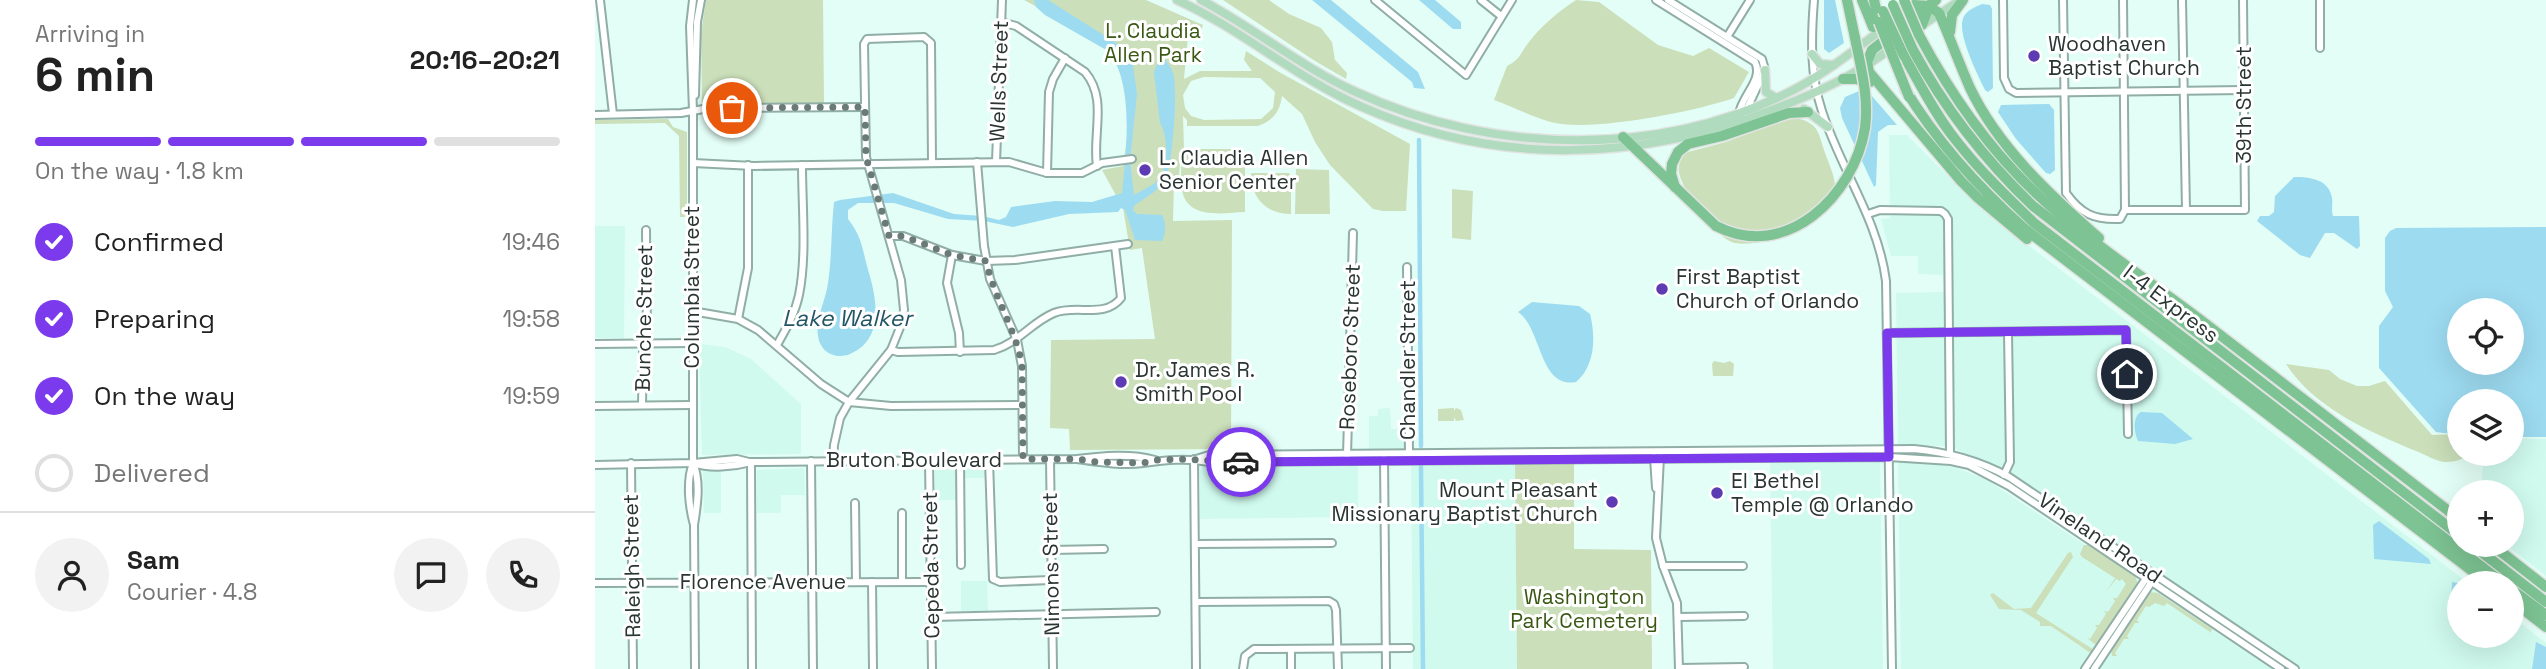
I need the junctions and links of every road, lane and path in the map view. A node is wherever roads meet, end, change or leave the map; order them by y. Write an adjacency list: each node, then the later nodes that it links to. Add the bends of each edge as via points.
1 (600, 0): 54 (street)
2 (693, 0): 51 (street, Columbia Street)
3 (701, 0): 51 (street, Columbia Street)
4 (1002, 0): 28 (street, Wells Street)
5 (1177, 0): 60 (main road, via 1321,87 1410,125 1514,148)
6 (1201, 0): 59 (main road, via 1322,75 1411,114 1521,138)
7 (1375, 0): 27 (street, via 1466,75)
8 (1481, 0): 27 (street)
9 (1512, 0): 27 (street)
10 (1656, 0): 23 (street)
11 (1750, 0): 31 (street)
12 (1814, 0): 35 (street)
13 (1847, 0): 71 (highway, bridge, via 1865,90 1865,124 1858,155 1840,187 1818,211 1780,234 1750,237 1716,226)
14 (1862, 0): 29 (highway)
15 (1876, 0): 25 (highway, I-4 Express); 29 (highway)
16 (2003, 0): 47 (street, via 2004,78 2009,89)
17 (2063, 0): 47 (street)
18 (2123, 0): 46 (street)
19 (2182, 0): 44 (street)
20 (2243, 0): 43 (street, 39th Street)
21 (2320, 0): 33 (street)
22 (1960, 1): 26 (main road); 32 (highway, via 1952,15)
23 (1668, 2): 31 (street)
24 (1922, 2): 26 (highway); 30 (highway, bridge); 30 (highway); 37 (main road); 38 (highway, via 1877,46)
25 (1889, 5): 34 (highway, I-4 Express, bridge)
26 (1939, 13): 30 (main road); 32 (highway)
27 (1501, 16)
28 (1001, 22): 36 (street, via 1016,26); 63 (street, Wells Street)
29 (1876, 24): 49 (highway, bridge); 49 (highway, via 1889,62)
30 (1921, 30): 38 (main road); 82 (highway, via 1947,85 1999,154 2050,206)
31 (1726, 39): 39 (street, via 1759,56); 52 (street, via 1758,68)
32 (1950, 39): 82 (highway, via 1971,89 2004,144)
33 (2320, 48)
34 (1908, 53): 85 (highway, I-4 Express, via 1981,153 2015,188 2052,223); 139 (highway, I-4 Express, via 1929,101 1955,139 2034,223)
35 (1812, 54): 37 (main road, via 1820,64); 40 (street)
36 (1065, 58): 69 (street, via 1085,72 1097,92); 70 (street, via 1049,92)
37 (1833, 65): 40 (main road)
38 (1867, 66): 41 (main road); 42 (highway)
39 (1765, 70): 48 (main road, via 1766,92); 52 (street)
40 (1814, 78): 45 (street); 48 (main road)
41 (1843, 79): 42 (highway, via 1862,79); 45 (main road)
42 (1879, 87): 87 (highway, via 1961,181 2000,218)
43 (2244, 90): 44 (street); 73 (street, 39th Street, via 2245,210)
44 (2184, 91): 46 (street); 73 (street)
45 (1817, 92): 56 (main road); 58 (street)
46 (2124, 92): 47 (street); 72 (street)
47 (2063, 93): 72 (street, via 2066,192 2098,220 2120,219)
48 (1776, 97): 52 (main road)
49 (1909, 97): 87 (highway, via 1962,166 2010,216)
50 (865, 107): 51 (street); 65 (street, via 867,39 928,39); 66 (street)
51 (693, 111): 54 (street); 64 (street, Columbia Street)
52 (1742, 111): 57 (street); 59 (main road)
53 (1808, 112): 56 (main road, via 1795,108); 58 (main road); 71 (highway, via 1789,113 1688,144 1672,161)
54 (613, 114): 55 (street)
55 (595, 115)
56 (1760, 115): 57 (main road)
57 (1743, 122): 60 (main road)
58 (1828, 127): 74 (street)
59 (1623, 138): 60 (highway)
60 (1634, 147): 71 (highway)
61 (1128, 160): 69 (street)
62 (977, 162): 63 (street); 65 (street); 81 (street, Wells Street)
63 (996, 162): 70 (street)
64 (693, 163): 67 (street); 84 (street, Columbia Street)
65 (933, 163): 66 (street)
66 (867, 164): 68 (street); 77 (street)
67 (748, 165): 68 (street); 86 (street, via 748,268)
68 (802, 165): 95 (street, via 799,295)
69 (1097, 166): 70 (street, via 1082,173)
70 (1047, 173)
71 (1675, 187)
72 (2125, 210): 73 (street)
73 (2186, 210)
74 (1868, 214): 88 (street, via 1880,210 1945,214); 90 (street, via 1884,268)
75 (646, 230): 94 (street, Bunche Street)
76 (1353, 233): 110 (street, Roseboro Street)
77 (889, 236): 80 (street, via 911,238); 96 (street, via 904,293 901,325)
78 (1128, 244): 79 (street)
79 (1115, 246): 81 (street); 91 (street, via 1122,289 1116,305 1054,313)
80 (952, 255): 81 (street); 97 (street, via 947,283)
81 (986, 261): 91 (street, Wells Street)
82 (2126, 265): 98 (highway)
83 (1407, 267): 105 (street, Chandler Street)
84 (692, 311): 86 (street); 92 (street, Columbia Street)
85 (2170, 313): 98 (highway); 128 (highway, I-4 Express)
86 (738, 319): 95 (street)
87 (2155, 327): 138 (highway)
88 (1948, 332): 89 (street); 90 (street); 107 (street)
89 (2008, 332): 104 (street, via 2126,330); 124 (street, via 2010,462)
90 (1887, 333): 106 (street)
91 (1017, 340): 97 (street, via 994,350); 102 (street, Wells Street)
92 (692, 343): 94 (street); 101 (street, Columbia Street)
93 (595, 344): 94 (street)
94 (645, 344): 100 (street, Bunche Street)
95 (777, 345): 99 (street, via 821,384)
96 (891, 350): 97 (street); 99 (street)
97 (960, 352)
98 (2250, 358): 126 (highway)
99 (849, 401): 102 (street, via 891,406); 119 (street, via 837,431)
100 (642, 405): 101 (street); 103 (street)
101 (692, 405): 122 (street, Columbia Street)
102 (1022, 405): 112 (street, Wells Street)
103 (595, 406)
104 (2128, 434)
105 (1409, 453): 109 (street, Bruton Boulevard); 111 (street, Bruton Boulevard)
106 (1889, 453): 107 (street, Vineland Road, via 1914,449); 108 (street, Bruton Boulevard); 124 (street, Vineland Road, via 1951,461); 182 (street)
107 (1950, 453): 124 (street, Vineland Road, via 1970,458)
108 (1657, 455): 109 (street, Bruton Boulevard); 136 (street, via 1656,538)
109 (1509, 456): 111 (street, Bruton Boulevard)
110 (1347, 457): 111 (street, Bruton Boulevard); 114 (street, Bruton Boulevard)
111 (1384, 457): 163 (street)
112 (1023, 459): 113 (street, Bruton Boulevard); 117 (street, Bruton Boulevard)
113 (1050, 459): 114 (street, Bruton Boulevard, via 1143,463); 132 (street, Nimons Street)
114 (1194, 459): 130 (street)
115 (929, 460): 116 (street, Bruton Boulevard); 119 (street, Bruton Boulevard); 148 (street, Cepeda Street)
116 (960, 460): 117 (street, Bruton Boulevard); 135 (street)
117 (989, 460): 141 (street, via 993,579)
118 (811, 461): 119 (street, Bruton Boulevard); 120 (street, Bruton Boulevard); 144 (street)
119 (833, 461)
120 (751, 462): 122 (street, Bruton Boulevard, via 738,466); 143 (street)
121 (631, 463): 122 (street, Bruton Boulevard); 123 (street, Bruton Boulevard); 150 (street, Raleigh Street)
122 (693, 463): 142 (street, Columbia Street)
123 (595, 465)
124 (2002, 478): 140 (street, Vineland Road)
125 (855, 503): 145 (street)
126 (2447, 510)
127 (902, 513): 147 (street)
128 (2447, 526)
129 (1332, 543): 130 (street)
130 (1195, 544): 153 (street)
131 (1104, 549): 132 (street)
132 (1051, 550): 141 (street, Nimons Street)
133 (2488, 557): 154 (highway)
134 (2508, 557): 151 (highway)
135 (961, 565)
136 (1663, 566): 137 (street); 161 (street)
137 (1743, 566)
138 (2472, 571)
139 (2487, 571)
140 (2151, 578): 167 (street, Vineland Road); 183 (street); 184 (street)
141 (1051, 580): 157 (street, Nimons Street)
142 (694, 582): 143 (street, Florence Avenue); 150 (street, Florence Avenue); 171 (street, Columbia Street)
143 (752, 582): 144 (street, Florence Avenue); 172 (street)
144 (812, 582): 145 (street, Florence Avenue); 173 (street)
145 (856, 582): 146 (street, Florence Avenue)
146 (872, 582): 147 (street, Florence Avenue); 174 (street)
147 (902, 582): 148 (street, Florence Avenue)
148 (931, 582): 160 (street, Cepeda Street)
149 (595, 583): 150 (street, Florence Avenue)
150 (632, 583): 170 (street, Raleigh Street)
151 (2546, 587)
152 (2524, 599): 158 (highway)
153 (1196, 602): 166 (street, via 1322,600 1334,604 1336,610); 177 (street)
154 (2546, 602)
155 (2524, 610): 162 (highway)
156 (1156, 612): 157 (street)
157 (1052, 613): 160 (street); 176 (street, Nimons Street)
158 (2546, 615)
159 (1744, 616): 161 (street)
160 (932, 617): 175 (street, Cepeda Street)
161 (1678, 617): 169 (street)
162 (2546, 627)
163 (1386, 648): 164 (street); 166 (street); 181 (street)
164 (1410, 648)
165 (1291, 649): 166 (street); 178 (street, via 1254,649 1245,656); 179 (street)
166 (1337, 649): 180 (street)
167 (2261, 651): 185 (street, Vineland Road); 186 (street, Vineland Road)
168 (1744, 667): 169 (street)
169 (1679, 668)
170 (633, 669)
171 (695, 669)
172 (752, 669)
173 (813, 669)
174 (873, 669)
175 (932, 669)
176 (1053, 669)
177 (1196, 669)
178 (1243, 669)
179 (1291, 669)
180 (1338, 669)
181 (1386, 669)
182 (1892, 669)
183 (2085, 669)
184 (2094, 669)
185 (2281, 669)
186 (2295, 669)

